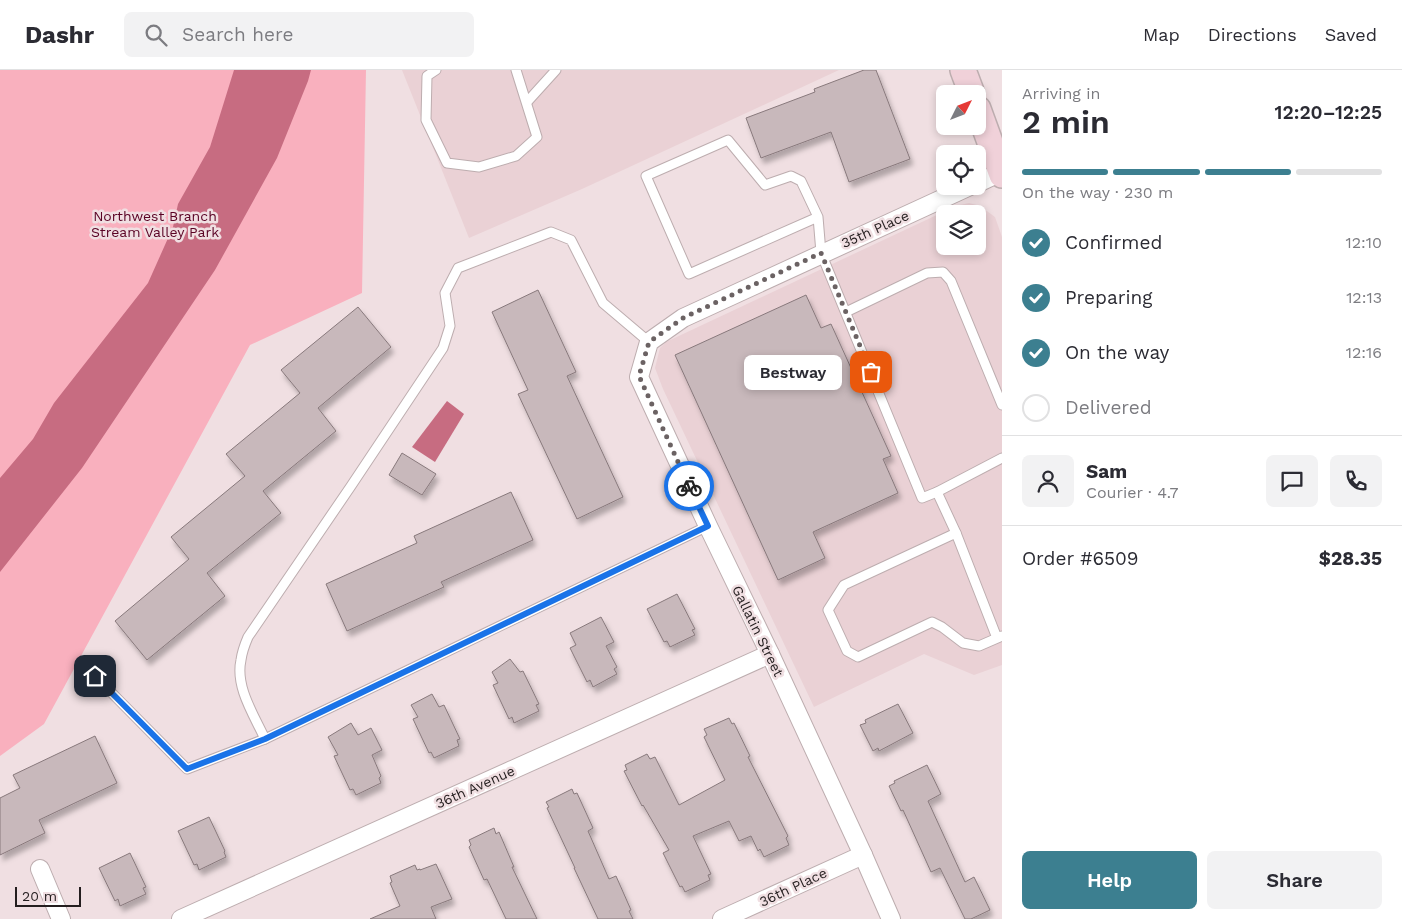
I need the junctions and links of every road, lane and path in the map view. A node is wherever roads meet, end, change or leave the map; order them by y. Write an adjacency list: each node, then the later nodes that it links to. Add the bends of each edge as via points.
1 (436, 70): 6 (lane, via 427,76 426,120 447,164 480,167 516,156 537,137)
2 (516, 70): 6 (lane)
3 (556, 70): 6 (lane)
4 (963, 70): 5 (main road)
5 (969, 85)
6 (526, 102)
7 (986, 132): 8 (main road)
8 (1001, 174): 9 (street)
9 (986, 180)
10 (950, 195): 12 (street, 35th Place)
11 (818, 217): 11 (lane, via 801,181 791,176 765,185 728,140 646,176 689,274); 12 (lane)
12 (821, 253): 13 (lane); 14 (street, 35th Place, via 683,318)
13 (846, 312): 15 (lane, via 927,273 943,272 951,281); 17 (lane, via 922,498)
14 (649, 342): 18 (street, Gallatin Street, via 639,376); 23 (lane, via 603,303 571,240 551,232 458,268 446,293 450,326 442,348 248,637 240,661 240,682)
15 (1002, 405)
16 (1002, 458): 17 (lane)
17 (937, 492): 19 (lane)
18 (708, 526): 21 (street, Gallatin Street); 23 (lane)
19 (956, 533): 20 (lane); 20 (lane, via 844,585 828,610 847,651 858,657 932,622 963,643 979,646)
20 (1000, 637)
21 (770, 654): 24 (street, Gallatin Street); 27 (street, 36th Avenue)
22 (95, 676): 23 (lane, via 187,769)
23 (265, 739)
24 (863, 855): 28 (street, 36th Place); 29 (street, Gallatin Street)
25 (40, 869): 26 (street)
26 (61, 919)
27 (181, 919)
28 (722, 919)
29 (891, 919)

